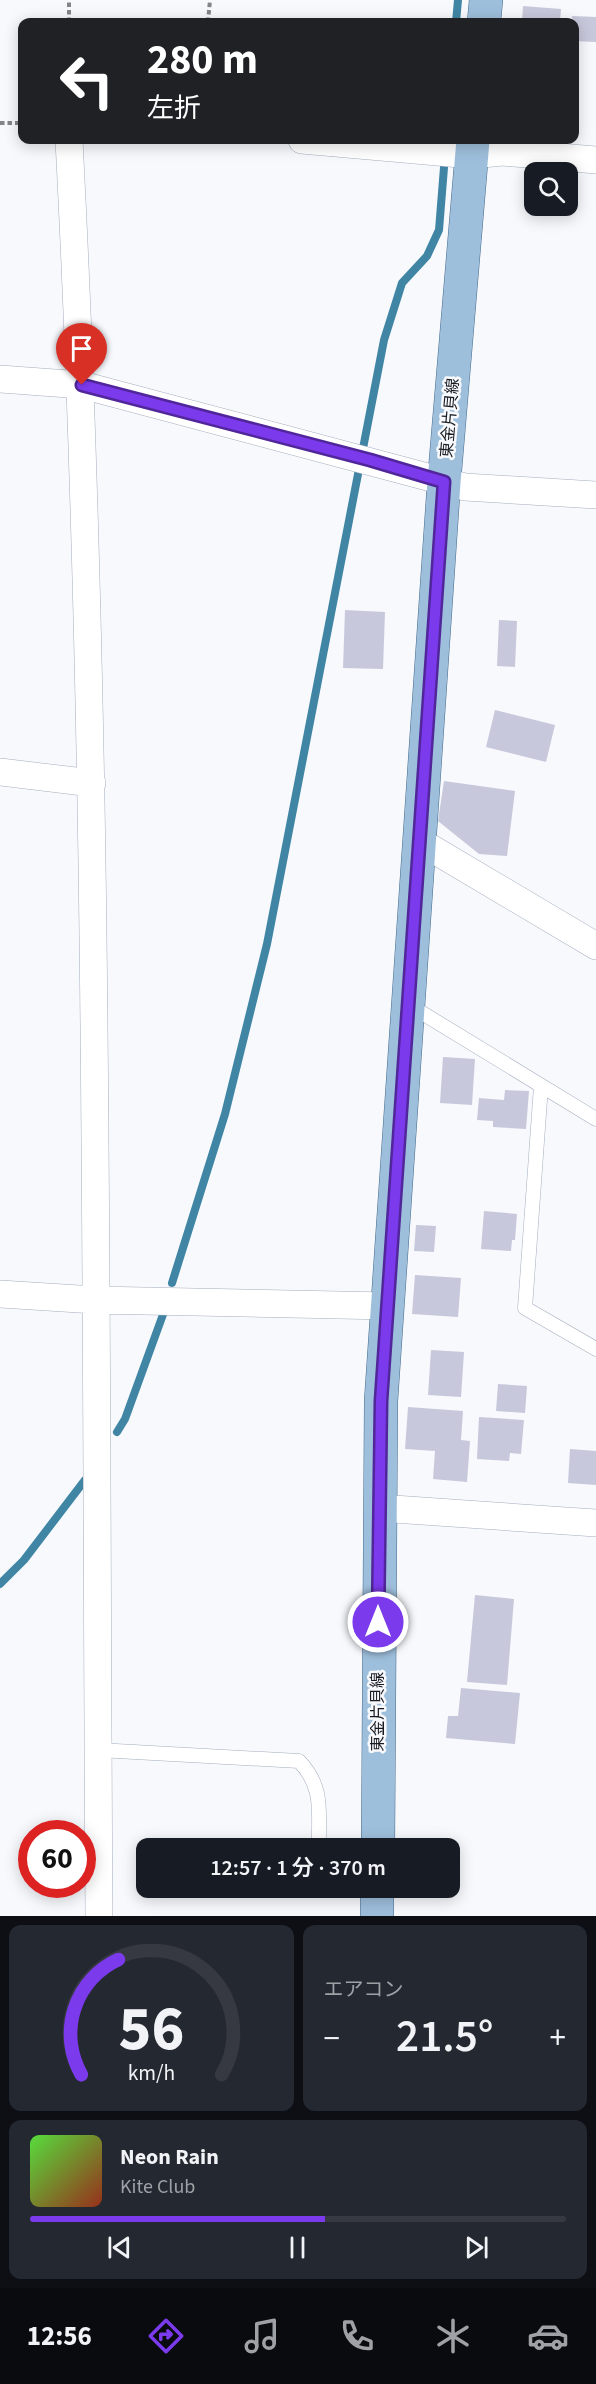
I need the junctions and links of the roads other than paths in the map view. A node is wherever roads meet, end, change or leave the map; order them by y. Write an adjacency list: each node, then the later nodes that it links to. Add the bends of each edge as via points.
1 (486, 0): 2 (main road)
2 (484, 18)
3 (69, 144): 8 (street)
4 (365, 144): 5 (street)
5 (459, 150): 6 (street); 9 (main road, 東金片貝線)
6 (596, 160)
7 (0, 379): 8 (street)
8 (82, 385): 9 (street); 12 (street)
9 (444, 482): 10 (street, via 465,487); 13 (main road, 東金片貝線)
10 (596, 495)
11 (0, 772): 12 (street)
12 (92, 783): 19 (street)
13 (419, 841): 14 (street); 15 (main road, 東金片貝線)
14 (596, 946)
15 (409, 1005): 16 (lane); 20 (main road, 東金片貝線)
16 (541, 1086): 17 (lane); 21 (lane, via 525,1308)
17 (596, 1119)
18 (0, 1294): 19 (street)
19 (95, 1300): 20 (street); 24 (street)
20 (389, 1306): 22 (main road, 東金片貝線, via 381,1401)
21 (596, 1349)
22 (379, 1508): 23 (street); 26 (main road, 東金片貝線)
23 (596, 1523)
24 (98, 1750): 25 (lane, via 299,1761 318,1788); 28 (street)
25 (319, 1838)
26 (378, 1838)
27 (378, 1898): 29 (main road)
28 (99, 1916)
29 (377, 1916)

